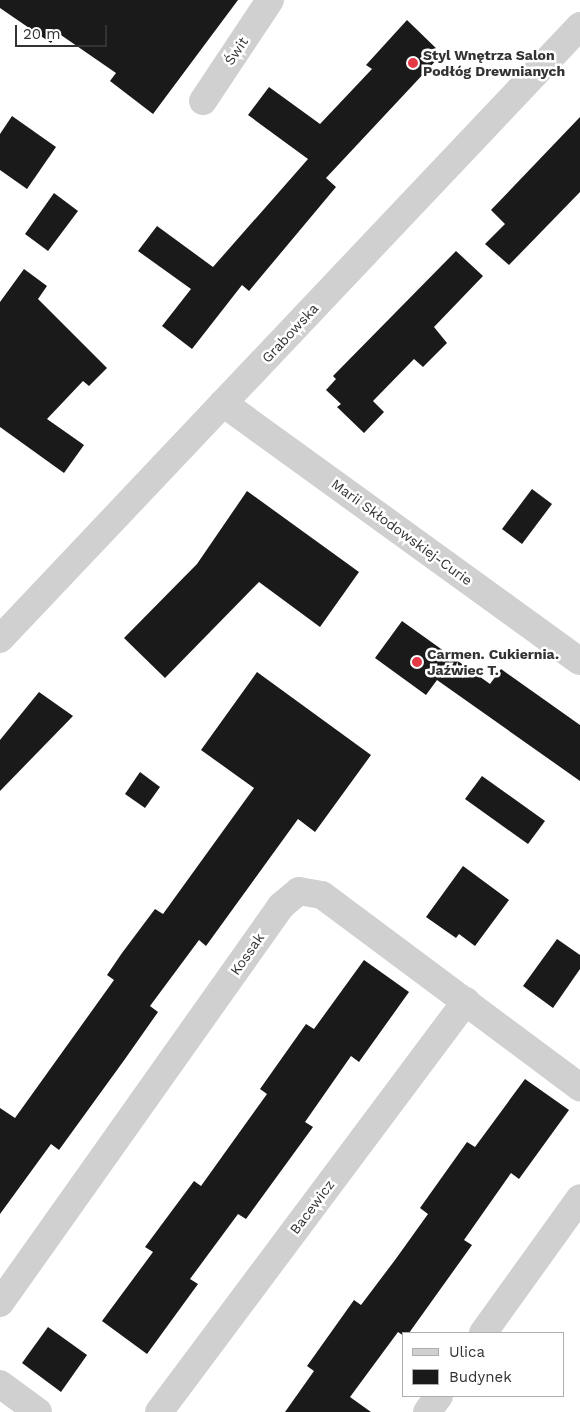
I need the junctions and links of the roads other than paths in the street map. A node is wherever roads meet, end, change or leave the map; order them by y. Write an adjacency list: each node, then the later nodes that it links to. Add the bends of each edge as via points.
1 (270, 0): 3 (street, Świt)
2 (580, 26): 4 (street, Grabowska)
3 (203, 102)
4 (223, 402): 5 (street, Grabowska); 6 (street, Marii Skłodowskiej-Curie)
5 (3, 631)
6 (580, 661)
7 (466, 1002): 8 (street, Kossak); 10 (street, Kossak, via 322,894 299,891 281,906); 15 (street, Bacewicz)
8 (580, 1087)
9 (580, 1198): 11 (street)
10 (0, 1303)
11 (484, 1332)
12 (0, 1384): 14 (street)
13 (438, 1397): 16 (street)
14 (38, 1412)
15 (159, 1412)
16 (427, 1412)

